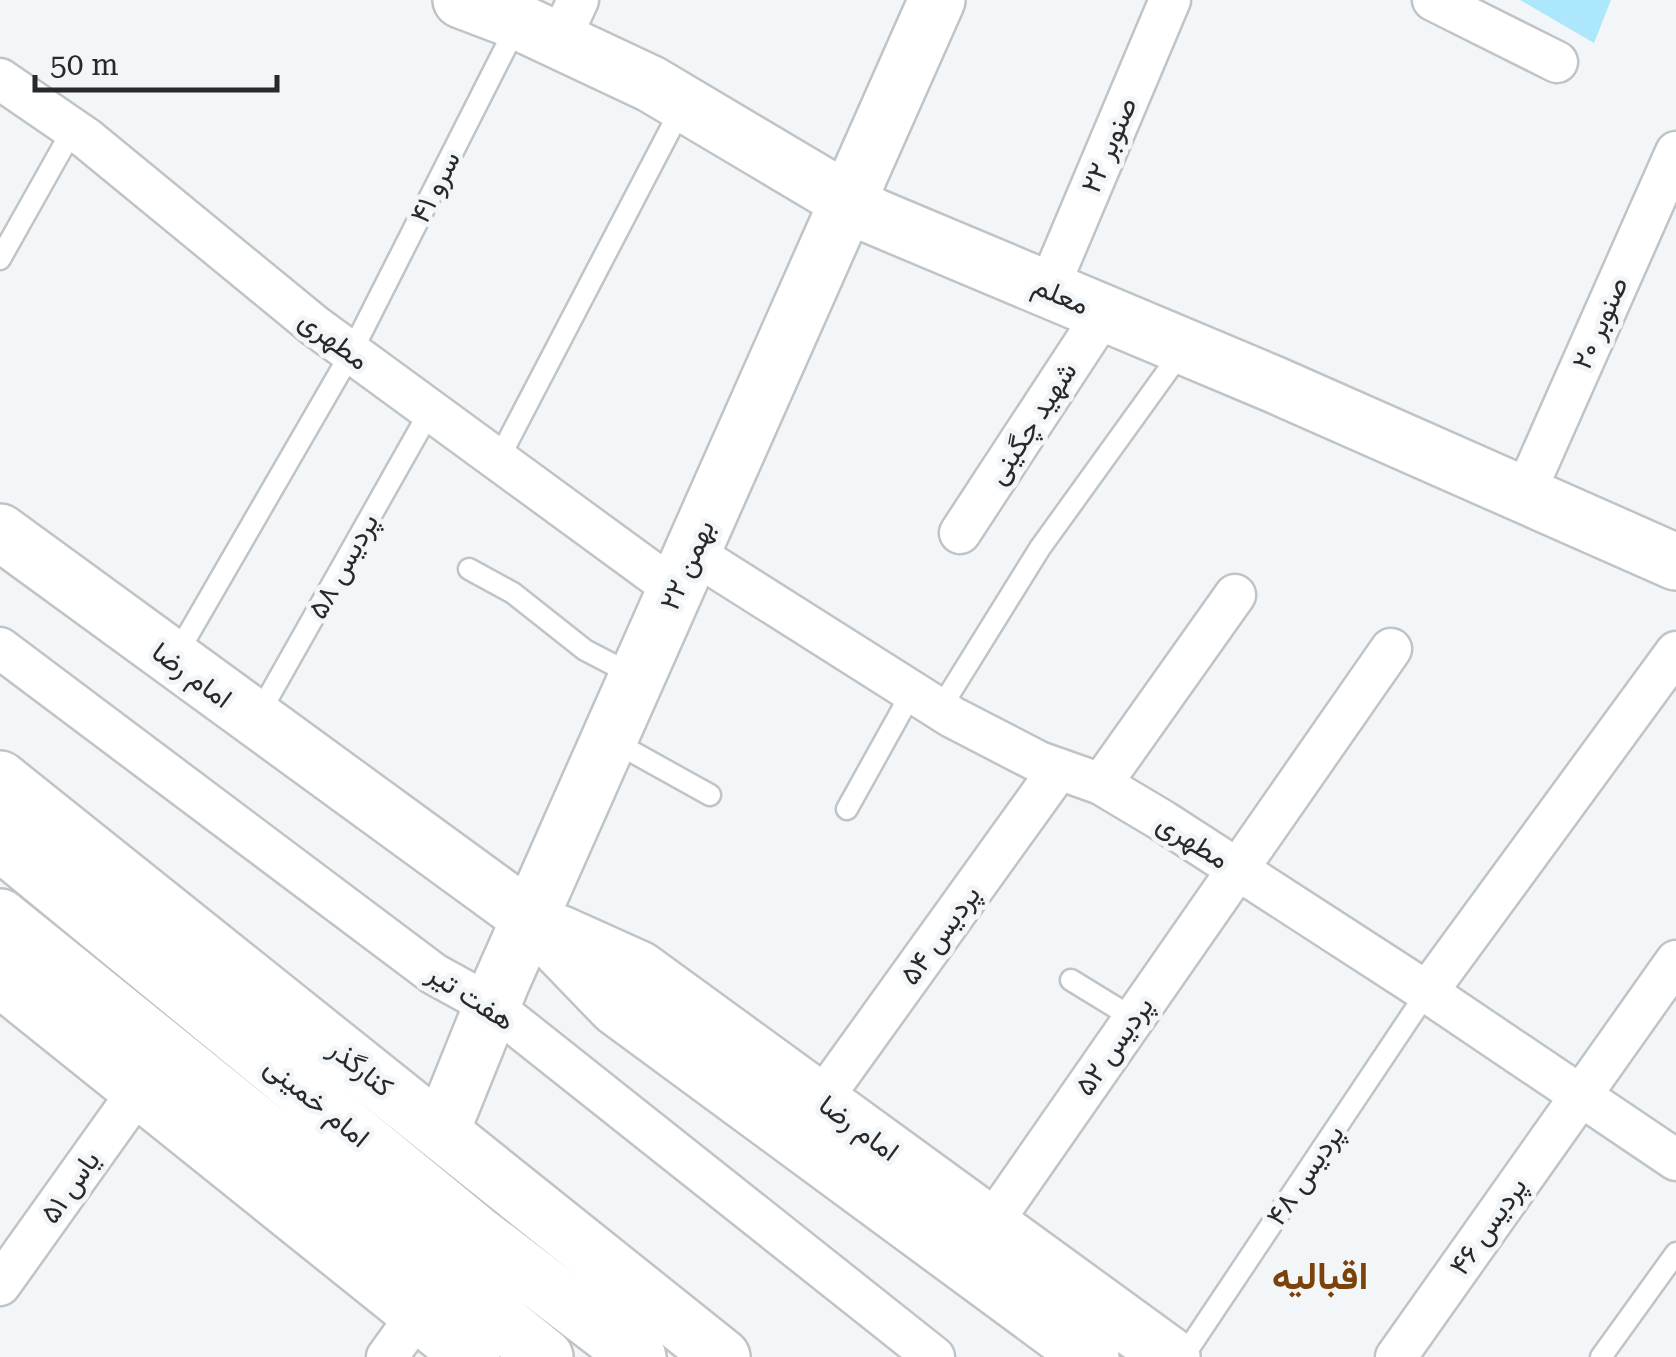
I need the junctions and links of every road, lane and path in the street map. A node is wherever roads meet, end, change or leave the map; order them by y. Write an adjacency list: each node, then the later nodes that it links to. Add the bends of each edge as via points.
1 (461, 0): 5 (main road, معلم)
2 (937, 0): 11 (main road, ۲۲ بهمن)
3 (1170, 0): 13 (street, صنوبر ۲۲)
4 (1433, 0): 6 (street)
5 (552, 21): 8 (main road, معلم); 16 (lane, سرو ۴۱)
6 (1557, 62)
7 (0, 80): 9 (street, مطهری)
8 (684, 104): 11 (main road, معلم); 18 (lane)
9 (73, 129): 12 (lane); 16 (street, مطهری)
10 (1676, 152): 19 (street, صنوبر ۲۰)
11 (849, 202): 13 (main road, معلم); 24 (main road, ۲۲ بهمن)
12 (0, 259)
13 (1048, 289): 14 (main road, معلم)
14 (1104, 313): 15 (main road, معلم); 21 (street, شهید چگینی)
15 (1184, 347): 19 (main road, معلم); 31 (lane)
16 (351, 353): 17 (street, مطهری); 29 (lane, سرو ۴۱)
17 (430, 411): 18 (street, مطهری); 32 (lane, پردیس ۵۸)
18 (498, 460): 24 (street, مطهری)
19 (1524, 495): 22 (main road, معلم)
20 (0, 532): 29 (main road, امام رضا)
21 (960, 533)
22 (1676, 562)
23 (469, 570): 30 (lane)
24 (685, 571): 30 (main road, ۲۲ بهمن); 31 (street, مطهری)
25 (1235, 595): 36 (street)
26 (0, 648): 47 (street, هفت تیر, via 434,974)
27 (1391, 649): 40 (street, پردیس ۵۲)
28 (1676, 652): 46 (street)
29 (173, 660): 32 (main road, امام رضا)
30 (637, 678): 33 (main road, ۲۲ بهمن)
31 (926, 701): 34 (street, مطهری); 38 (lane)
32 (255, 720): 42 (main road, امام رضا)
33 (610, 739): 37 (lane); 42 (main road, ۲۲ بهمن)
34 (1059, 769): 36 (street, مطهری); 51 (street, پردیس ۵۴)
35 (0, 779): 52 (main road, کنارگذر)
36 (1101, 784): 40 (street, مطهری)
37 (710, 795)
38 (847, 810)
39 (0, 842): 54 (main road, امام خمینی)
40 (1237, 868): 46 (street, مطهری); 48 (street, پردیس ۵۲)
41 (0, 917): 56 (main road, امام خمینی)
42 (532, 920): 47 (main road, ۲۲ بهمن); 51 (main road, امام رضا, via 639,969); 65 (main road, امام رضا, via 616,1006)
43 (1676, 962): 50 (street, پردیس ۴۶)
44 (0, 978): 49 (main road)
45 (1070, 980): 48 (lane)
46 (1427, 992): 50 (street, مطهری); 67 (lane, پردیس ۴۸)
47 (492, 1006): 52 (main road, ۲۲ بهمن); 64 (street, هفت تیر)
48 (1133, 1018): 55 (street, پردیس ۵۲)
49 (139, 1090): 58 (street, یاس ۵۱); 59 (main road)
50 (1580, 1095): 53 (street, مطهری); 68 (street, پردیس ۴۶)
51 (821, 1100): 55 (main road, امام رضا)
52 (441, 1132): 63 (main road, کنارگذر)
53 (1676, 1160)
54 (428, 1194): 56 (main road); 62 (main road, امام خمینی)
55 (991, 1224): 66 (main road, امام رضا)
56 (392, 1234): 61 (main road, امام خمینی)
57 (1676, 1253): 69 (lane)
58 (0, 1285)
59 (403, 1342): 60 (main road)
60 (472, 1357)
61 (545, 1357)
62 (638, 1357)
63 (722, 1357)
64 (934, 1357)
65 (1091, 1357)
66 (1172, 1357)
67 (1183, 1357)
68 (1396, 1357)
69 (1601, 1357)

